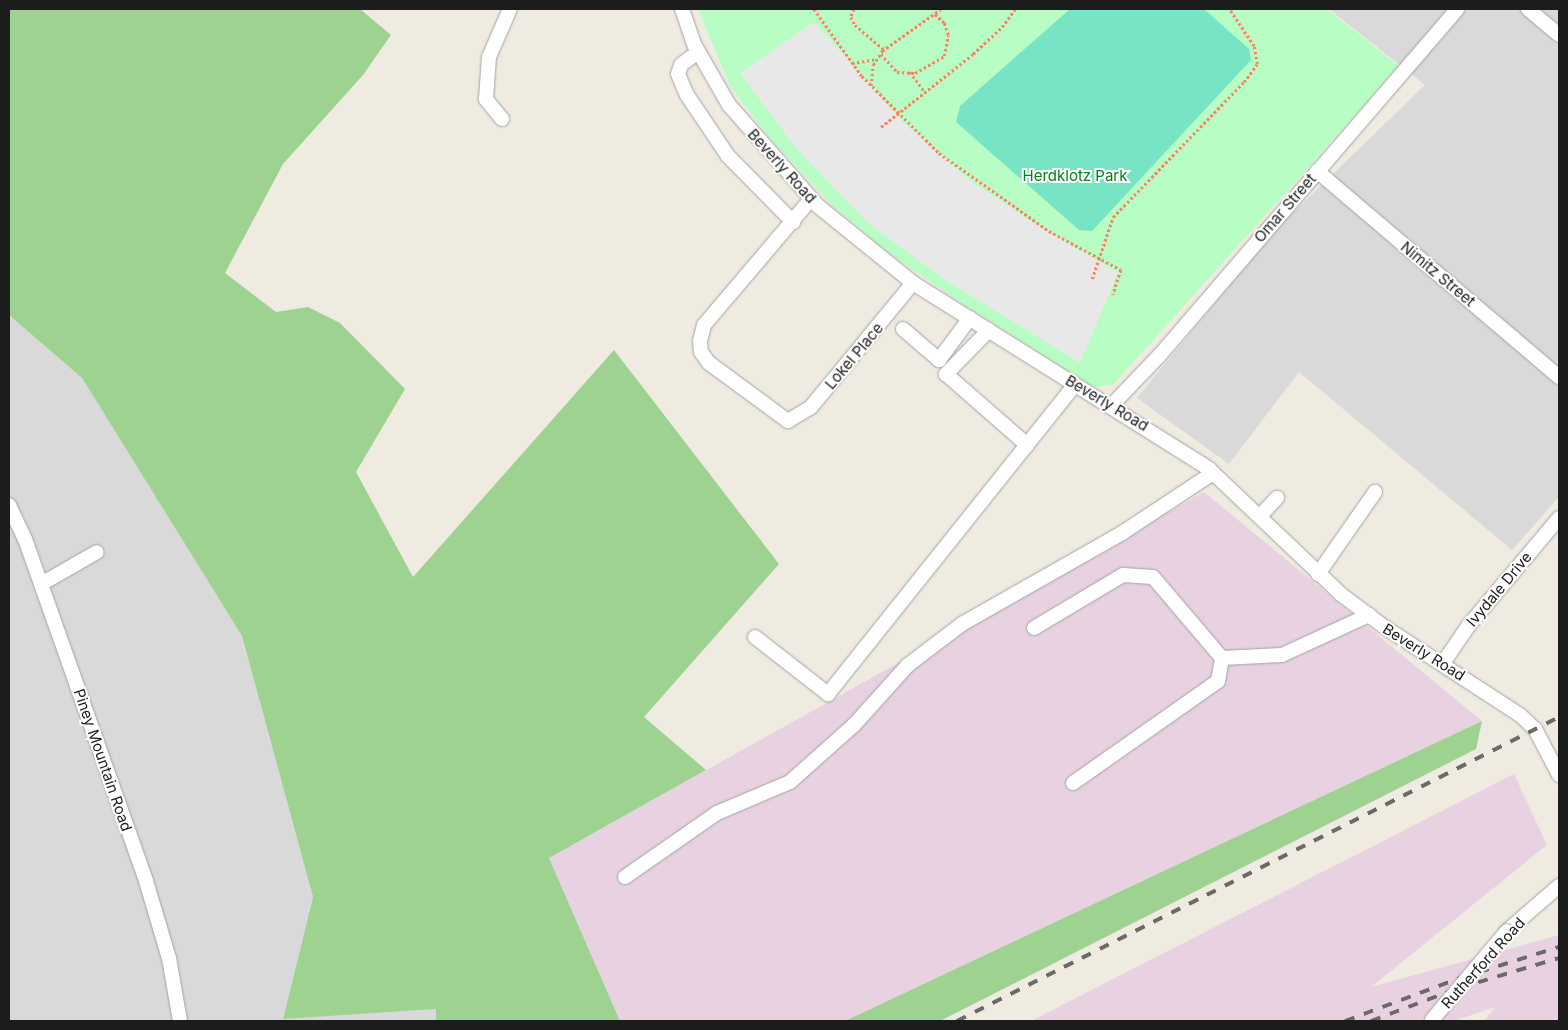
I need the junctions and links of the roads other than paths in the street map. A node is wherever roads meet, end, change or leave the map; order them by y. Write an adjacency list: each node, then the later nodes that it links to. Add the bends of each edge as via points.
1 (510, 9): 7 (street, via 489,57 486,99)
2 (682, 9): 6 (street, Beverly Road)
3 (1457, 9): 8 (street, Omar Street)
4 (1528, 9): 5 (street)
5 (1559, 35)
6 (698, 52): 9 (street, Beverly Road, via 729,105); 10 (street, via 681,66 678,74 687,95 728,156)
7 (502, 118)
8 (1317, 171): 15 (street, Nimitz Street); 17 (street, Omar Street, via 1159,356)
9 (811, 200): 10 (street); 11 (street, Beverly Road)
10 (793, 222): 11 (street, Lokel Place, via 704,325 700,341 701,352 709,363 788,421 811,407)
11 (913, 283): 12 (street, Beverly Road)
12 (970, 318): 13 (street, via 939,360); 14 (street, Beverly Road)
13 (903, 328)
14 (989, 330): 16 (street, Beverly Road); 18 (street, via 946,374)
15 (1559, 377)
16 (1075, 385): 17 (street, Beverly Road); 18 (street)
17 (1110, 406): 19 (street, Beverly Road)
18 (1027, 445): 30 (street, via 828,694)
19 (1213, 473): 23 (street, Beverly Road); 35 (street, via 1122,533 962,624 908,665 854,725 790,782 717,813)
20 (1375, 492): 26 (street)
21 (1277, 498): 23 (street)
22 (9, 505): 27 (street, Piney Mountain Road)
23 (1260, 516): 26 (street, Beverly Road)
24 (1559, 518): 32 (street, Ivydale Drive, via 1469,625)
25 (97, 552): 27 (street)
26 (1318, 574): 28 (street, Beverly Road)
27 (41, 584): 37 (street, Piney Mountain Road, via 146,881 170,958)
28 (1369, 615): 31 (street, via 1282,655); 32 (street, Beverly Road)
29 (1034, 628): 31 (street, via 1123,574 1153,577)
30 (756, 638)
31 (1222, 658): 34 (street, via 1218,681)
32 (1443, 663): 33 (street, Beverly Road, via 1502,701 1535,729)
33 (1559, 775)
34 (1073, 783)
35 (625, 877)
36 (1559, 886): 38 (street, Rutherford Road, bridge, via 1507,931)
37 (180, 1021)
38 (1431, 1021)

